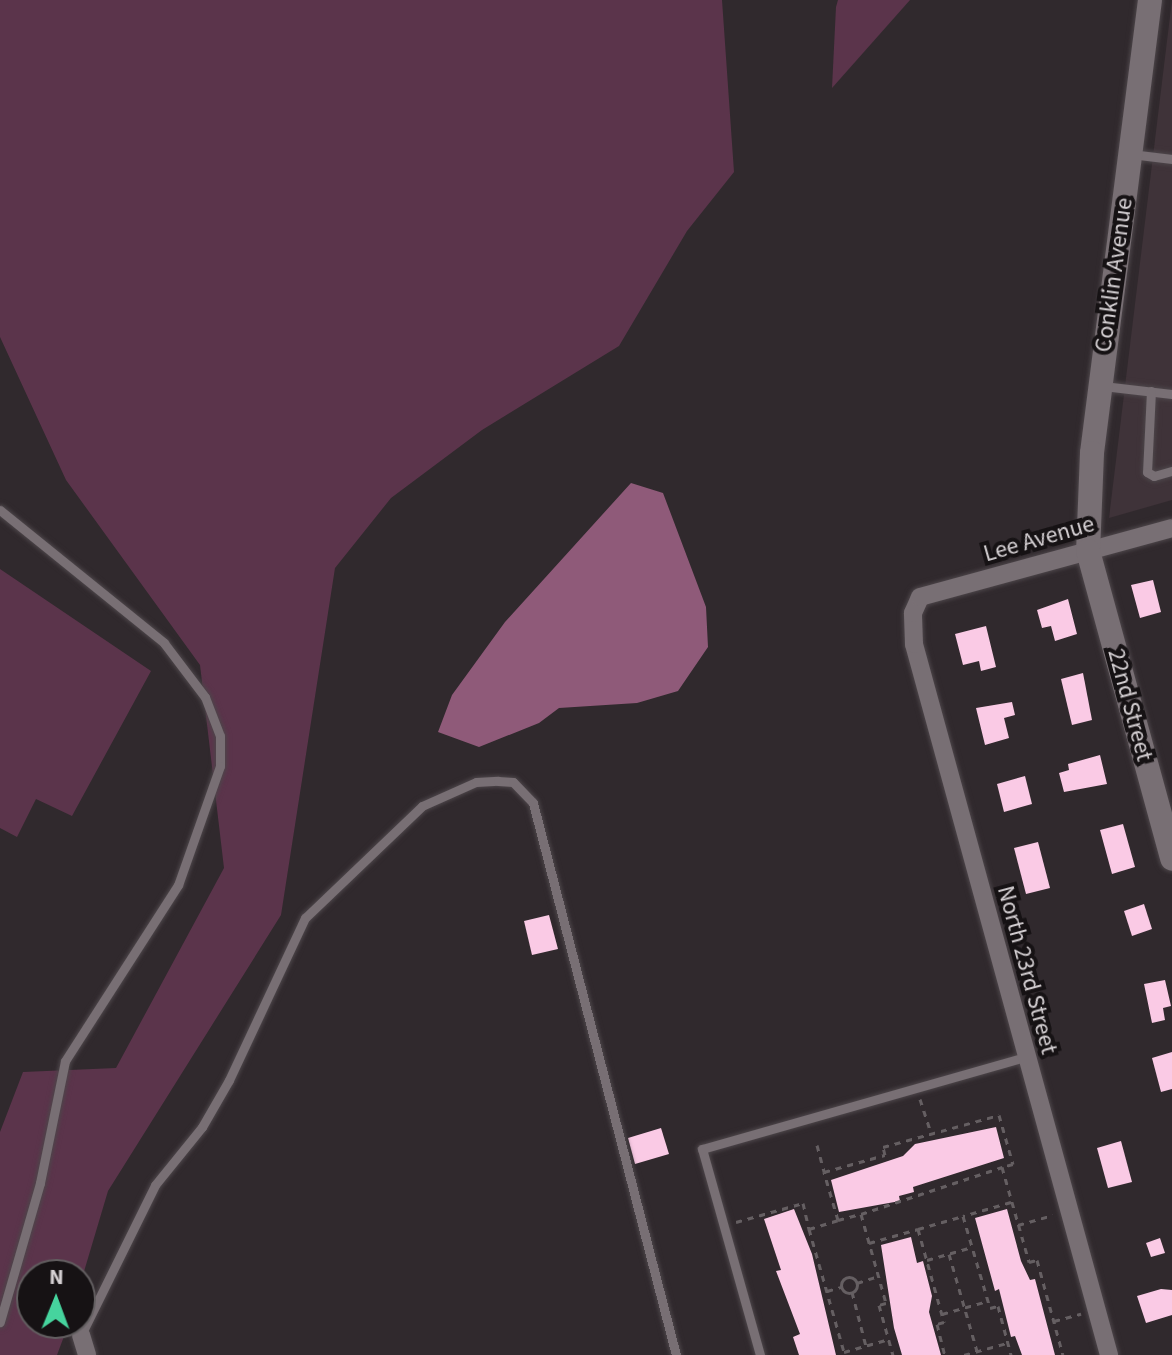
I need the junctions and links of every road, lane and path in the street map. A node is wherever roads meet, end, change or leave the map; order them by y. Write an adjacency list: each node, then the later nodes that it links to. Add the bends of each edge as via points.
1 (1150, 0): 2 (street, Conklin Avenue)
2 (1131, 154): 3 (lane); 4 (street, Conklin Avenue)
3 (1172, 159)
4 (1100, 385): 5 (lane); 10 (street, Conklin Avenue)
5 (1151, 391): 6 (lane); 7 (lane, via 1147,472 1154,476)
6 (1172, 394)
7 (1172, 471)
8 (0, 510): 43 (lane, via 164,643 205,697 220,736 220,766 178,885 65,1061 40,1183)
9 (1172, 528): 10 (street, Lee Avenue)
10 (1088, 551): 11 (street, Lee Avenue); 12 (street, 22nd Street)
11 (920, 597): 13 (street, North 23rd Street, via 913,613 914,644)
12 (1172, 859)
13 (1025, 1057): 14 (lane); 56 (street, North 23rd Street)
14 (917, 1087): 15 (path); 25 (lane, via 702,1149)
15 (931, 1134): 17 (path, via 999,1115 1013,1164); 18 (path, via 883,1147 885,1155)
16 (817, 1145): 18 (path)
17 (1002, 1167): 19 (path); 20 (path)
18 (824, 1172): 23 (path)
19 (1012, 1202): 22 (path); 24 (path)
20 (861, 1214): 23 (path); 28 (path)
21 (1057, 1214): 24 (path)
22 (963, 1216): 27 (path); 29 (path)
23 (838, 1220): 26 (path)
24 (1018, 1225): 42 (path, via 1029,1262 1037,1260)
25 (724, 1226): 26 (path, via 803,1203); 50 (lane)
26 (809, 1229): 35 (path)
27 (918, 1229): 28 (path); 31 (path)
28 (869, 1243): 32 (path)
29 (972, 1247): 30 (path); 37 (path)
30 (949, 1254): 31 (path); 39 (path)
31 (927, 1260): 40 (path)
32 (879, 1276): 33 (path); 44 (path, via 886,1303 879,1305)
33 (857, 1283): 34 (path, via 846,1277); 36 (path)
34 (841, 1287): 35 (path); 36 (path)
35 (827, 1291): 48 (path)
36 (852, 1292): 46 (path)
37 (988, 1301): 39 (path); 45 (path, via 990,1308 998,1306)
38 (96, 1305): 49 (lane, via 155,1185 202,1127 229,1080 305,918 422,806 476,782 513,782 533,803)
39 (965, 1308): 40 (path); 47 (path)
40 (942, 1314): 52 (path, via 944,1322 937,1324)
41 (1083, 1314): 42 (path)
42 (1054, 1321): 55 (path)
43 (0, 1322)
44 (889, 1339): 46 (path); 51 (path)
45 (1007, 1343): 47 (path); 54 (path)
46 (866, 1346): 48 (path)
47 (977, 1351): 53 (path)
48 (845, 1353)
49 (676, 1355)
50 (760, 1355)
51 (893, 1355)
52 (945, 1355)
53 (964, 1355)
54 (1011, 1355)
55 (1063, 1355)
56 (1109, 1355)

